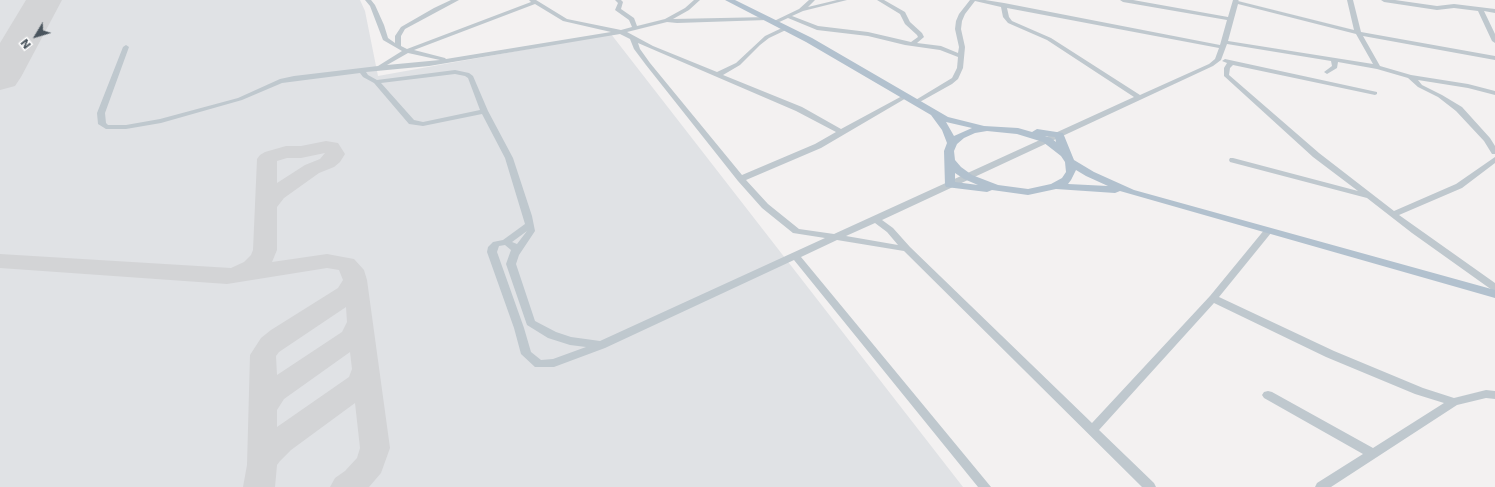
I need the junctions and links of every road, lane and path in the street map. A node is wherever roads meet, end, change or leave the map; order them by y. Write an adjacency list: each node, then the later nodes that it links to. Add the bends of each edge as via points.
1 (368, 0): 33 (street, via 373,6 385,40)
2 (456, 0): 33 (street, via 403,28 398,36)
3 (618, 0): 24 (street, via 621,3 618,10 632,19)
4 (697, 0): 22 (street)
5 (729, 0): 23 (main road)
6 (812, 0): 18 (street)
7 (844, 0): 18 (street)
8 (880, 0): 30 (street, via 903,13 908,23 920,34 921,37)
9 (975, 0): 16 (street); 35 (street, via 959,21)
10 (1123, 0): 21 (street)
11 (1350, 0): 27 (street)
12 (1384, 0): 15 (street, via 1437,8)
13 (534, 1): 26 (street, via 565,20); 34 (street)
14 (1236, 1): 21 (street); 27 (street)
15 (1453, 3): 17 (street)
16 (1004, 6): 31 (street); 51 (street, via 1010,22 1049,39)
17 (1480, 9): 19 (street); 29 (street)
18 (801, 10): 20 (street)
19 (1495, 11)
20 (787, 16): 23 (street); 30 (street, via 818,28 868,34)
21 (1231, 19): 31 (street)
22 (667, 20): 23 (street); 24 (street)
23 (771, 20): 25 (main road)
24 (634, 28): 26 (street)
25 (786, 28): 45 (street, via 767,37 738,64); 50 (main road)
26 (621, 32): 28 (street); 37 (street)
27 (1358, 33): 36 (street); 41 (street)
28 (633, 38): 45 (street); 67 (street, via 637,49 648,64)
29 (1495, 41)
30 (912, 44): 35 (street, via 941,48)
31 (1224, 45): 38 (street); 39 (street)
32 (126, 47): 43 (street, via 101,114 102,124 106,127 126,127 161,121 240,99 280,81)
33 (398, 47): 34 (street)
34 (409, 50): 37 (street); 42 (street)
35 (961, 56): 52 (street, via 960,68 955,79)
36 (1495, 58)
37 (450, 60): 42 (street)
38 (1218, 60): 40 (street); 51 (street)
39 (1334, 60): 41 (street); 44 (street, via 1336,67)
40 (1231, 62): 48 (street); 72 (street, via 1226,75 1234,83 1316,155)
41 (1378, 66): 46 (street)
42 (378, 68): 43 (street)
43 (362, 71): 47 (street, via 365,76)
44 (1327, 72)
45 (717, 75): 57 (street, via 799,109)
46 (1410, 77): 49 (street); 61 (street, via 1420,86 1459,109)
47 (376, 82): 53 (street, via 412,122 417,124); 53 (street, via 455,72 467,74 471,77)
48 (1375, 93)
49 (1495, 93)
50 (906, 96): 52 (main road); 57 (street)
51 (1140, 98): 58 (street)
52 (916, 102): 54 (main road)
53 (484, 111): 75 (street, via 509,158 524,199)
54 (934, 113): 55 (main road, via 945,119); 60 (main road, via 947,130)
55 (987, 128): 56 (main road); 60 (main road, via 960,136)
56 (1018, 130): 58 (main road); 59 (main road)
57 (841, 132): 67 (street, via 818,146)
58 (1059, 136): 59 (street); 62 (main road)
59 (1047, 140): 62 (main road); 66 (street)
60 (952, 143): 64 (main road, via 948,151)
61 (1495, 152)
62 (1068, 158): 69 (main road, via 1070,172 1066,180); 71 (main road, via 1090,174)
63 (1495, 159): 73 (street, via 1459,186)
64 (950, 160): 66 (main road); 68 (main road)
65 (1233, 160): 72 (street)
66 (968, 177): 68 (street); 70 (main road)
67 (741, 179): 77 (street, via 765,206 796,230)
68 (950, 186): 70 (main road); 74 (street)
69 (1055, 186): 70 (main road, via 1036,191); 71 (main road)
70 (1012, 191)
71 (1126, 191): 76 (main road)
72 (1371, 198): 73 (street)
73 (1393, 214): 82 (street)
74 (875, 219): 77 (street); 79 (street, via 890,230)
75 (529, 225): 78 (street); 80 (street, via 530,233)
76 (1268, 231): 85 (main road); 86 (street)
77 (835, 238): 79 (street); 81 (street)
78 (506, 242): 80 (street, via 514,246); 87 (street, via 496,244 492,252 526,354 539,364 554,363)
79 (907, 249): 91 (street)
80 (514, 255): 87 (street, via 511,264 531,323 552,335 570,341)
81 (795, 256): 87 (street); 93 (street)
82 (1484, 280): 83 (street); 84 (street)
83 (1495, 283)
84 (1495, 288)
85 (1495, 294)
86 (1212, 298): 90 (street, via 1330,354 1419,391); 91 (street)
87 (601, 345)
88 (1495, 394): 90 (street)
89 (1268, 395): 92 (street)
90 (1454, 402): 92 (street)
91 (1092, 430): 94 (street)
92 (1374, 454): 95 (street)
93 (985, 487)
94 (1150, 487)
95 (1321, 487)

